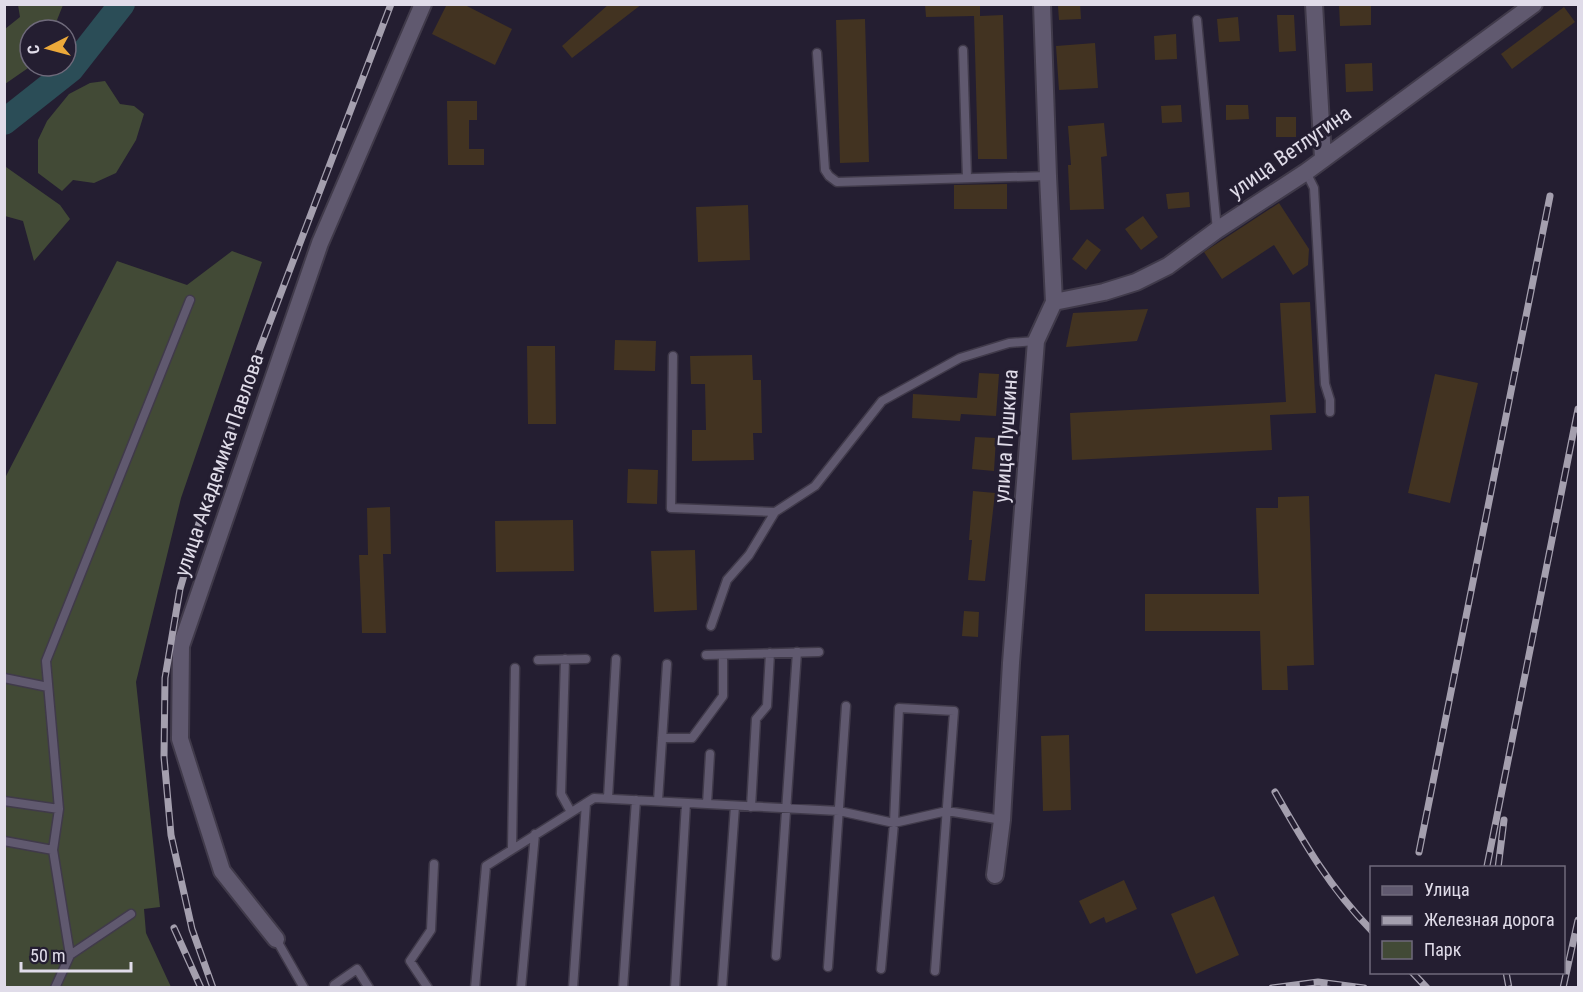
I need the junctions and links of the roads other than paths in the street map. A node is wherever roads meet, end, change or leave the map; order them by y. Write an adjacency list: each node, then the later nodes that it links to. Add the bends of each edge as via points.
1 (423, 4): 59 (street, улица Академика Павлова, via 320,243 181,646 180,740 218,860 222,872)
2 (1042, 4): 10 (street, улица Пушкина)
3 (1314, 4): 8 (street)
4 (1534, 4): 8 (street, улица Ветлугина)
5 (1197, 20): 12 (lane)
6 (963, 50): 11 (lane)
7 (817, 53): 11 (lane, via 825,170 829,176 837,182)
8 (1323, 158): 9 (street, улица Ветлугина)
9 (1306, 172): 12 (street, улица Ветлугина); 17 (lane, via 1314,188)
10 (1048, 176): 11 (lane); 14 (street, улица Пушкина)
11 (967, 178)
12 (1217, 230): 14 (street, улица Ветлугина, via 1168,266 1136,282)
13 (190, 300): 32 (lane, via 46,661)
14 (1054, 302): 15 (street, улица Пушкина)
15 (1036, 341): 18 (lane, via 1009,342 960,358 882,400 815,486); 50 (street, улица Пушкина)
16 (673, 356): 18 (lane, via 671,508)
17 (1330, 412)
18 (775, 512): 19 (lane, via 749,555 727,580)
19 (711, 627)
20 (797, 652): 21 (lane); 22 (lane); 46 (lane)
21 (819, 652)
22 (770, 653): 24 (lane); 44 (lane, via 767,706 756,719)
23 (706, 655): 24 (lane)
24 (723, 655): 34 (lane, via 723,696 692,738)
25 (565, 659): 26 (lane); 28 (lane); 48 (lane, via 561,794)
26 (585, 659)
27 (616, 659): 36 (lane)
28 (538, 660)
29 (667, 664): 34 (lane)
30 (515, 668): 54 (lane)
31 (4, 678): 32 (lane)
32 (48, 687): 45 (lane)
33 (846, 706): 49 (lane)
34 (662, 738): 39 (lane)
35 (710, 754): 42 (lane)
36 (608, 798): 37 (lane); 40 (lane, via 594,798)
37 (636, 800): 39 (lane); 73 (lane)
38 (4, 801): 45 (lane)
39 (658, 801): 41 (lane)
40 (586, 803): 48 (lane); 72 (lane)
41 (686, 803): 42 (lane); 74 (lane)
42 (707, 804): 43 (lane)
43 (735, 806): 44 (lane); 75 (lane)
44 (751, 807): 46 (lane)
45 (58, 809): 55 (lane)
46 (787, 809): 49 (lane); 61 (lane)
47 (947, 811): 50 (lane); 51 (lane); 51 (lane, via 954,711 899,708); 64 (lane)
48 (571, 812): 52 (lane)
49 (839, 812): 51 (lane); 62 (lane)
50 (1002, 820): 57 (street, улица Пушкина)
51 (894, 823): 63 (lane)
52 (535, 834): 54 (lane); 71 (lane)
53 (4, 841): 55 (lane)
54 (512, 848): 70 (lane, via 486,866)
55 (53, 850): 60 (lane)
56 (434, 864): 69 (lane, via 431,930 410,961)
57 (995, 875)
58 (131, 914): 60 (lane)
59 (276, 939): 66 (lane)
60 (70, 955): 65 (lane)
61 (776, 956)
62 (828, 967)
63 (881, 969)
64 (935, 972)
65 (55, 987)
66 (304, 987)
67 (334, 987): 68 (lane, via 357,969)
68 (369, 987)
69 (428, 987)
70 (475, 987)
71 (521, 987)
72 (573, 987)
73 (623, 987)
74 (675, 987)
75 (722, 987)

